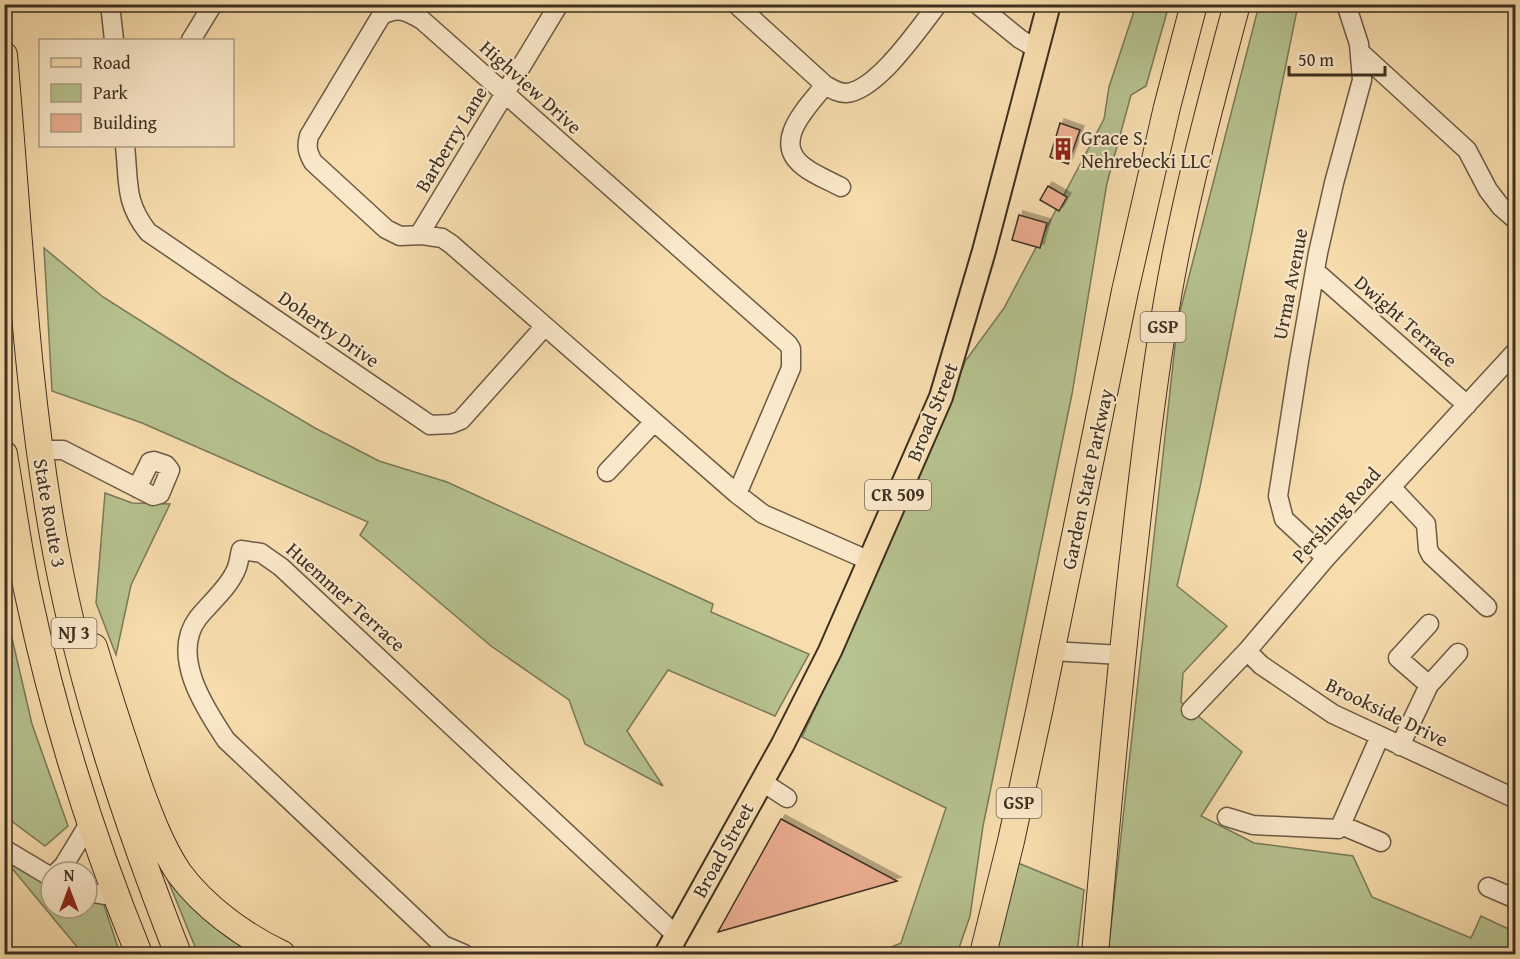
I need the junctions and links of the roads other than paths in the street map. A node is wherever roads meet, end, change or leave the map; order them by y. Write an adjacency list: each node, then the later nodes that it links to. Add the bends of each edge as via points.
1 (110, 4): 11 (street)
2 (213, 4): 12 (street)
3 (559, 4): 17 (street, Barberry Lane)
4 (736, 4): 16 (street)
5 (938, 4): 16 (street, via 870,84 847,93)
6 (977, 4): 13 (street)
7 (1049, 4): 13 (main road, Broad Street / CR 509)
8 (1194, 4): 38 (highway, Garden State Parkway / GSP, via 1127,280)
9 (1237, 4): 41 (highway, GSP, via 1199,146 1168,296 1149,415)
10 (1346, 4): 14 (street, Urma Avenue)
11 (114, 39)
12 (192, 39)
13 (1037, 49): 35 (main road, Broad Street / CR 509, via 945,384)
14 (1361, 53): 20 (street, via 1467,150 1488,190); 22 (street, Urma Avenue, via 1362,80)
15 (4, 55): 23 (highway, State Route 3 / NJ 3)
16 (825, 85): 19 (street, via 792,129 790,144 800,164)
17 (504, 93): 21 (street, Barberry Lane); 21 (street, Highview Drive, via 422,20 396,10 376,22 315,123 306,145 314,162 386,230 400,236); 33 (street, Highview Drive, via 791,349 791,368)
18 (125, 147): 24 (street, Doherty Drive, via 133,211 148,232 430,425 461,420)
19 (841, 187)
20 (1515, 220)
21 (419, 235): 24 (street, Highview Drive, via 451,243)
22 (1315, 271): 26 (street, Dwight Terrace); 34 (street, Urma Avenue, via 1278,496 1284,519)
23 (24, 300): 28 (highway); 62 (highway, State Route 3 / NJ 3, via 44,482 69,615 117,787)
24 (545, 326): 27 (street, Highview Drive)
25 (1515, 351): 26 (street, Pershing Road)
26 (1467, 405): 31 (street, Pershing Road)
27 (654, 422): 30 (street); 33 (street, Highview Drive)
28 (51, 450): 32 (street, via 63,450); 63 (highway, via 86,617 114,712 158,836 179,872 202,898 246,933)
29 (4, 454): 50 (highway, State Route 3 / NJ 3, via 28,595)
30 (607, 472)
31 (1391, 487): 34 (street, Pershing Road); 36 (street, via 1426,524 1431,555)
32 (138, 489): 32 (street, via 150,462 166,465 170,470 160,494 153,496)
33 (737, 494): 35 (street, Highview Drive, via 763,514)
34 (1326, 558): 39 (street, Pershing Road)
35 (870, 561): 46 (main road, Broad Street / CR 509, via 830,651)
36 (1487, 607)
37 (1429, 624): 42 (street, via 1398,658)
38 (1051, 651): 41 (street); 65 (highway, Garden State Parkway / GSP, via 1011,841)
39 (1247, 651): 43 (street, Pershing Road); 44 (street, Brookside Drive, via 1269,672 1333,714)
40 (1458, 653): 42 (street)
41 (1122, 655): 66 (highway, GSP)
42 (1429, 685): 45 (street)
43 (1191, 710)
44 (1380, 736): 45 (street, Brookside Drive); 51 (street)
45 (1400, 746): 48 (street, Brookside Drive)
46 (761, 781): 47 (street); 60 (main road, Broad Street / CR 509)
47 (787, 798)
48 (1515, 799)
49 (1227, 817): 51 (street, via 1253,825)
50 (90, 822): 54 (street); 58 (highway, State Route 3 / NJ 3)
51 (1341, 825): 52 (street)
52 (1381, 842)
53 (4, 849): 55 (street)
54 (67, 860)
55 (39, 870)
56 (1488, 887): 59 (street)
57 (99, 894): 58 (street)
58 (116, 897): 61 (highway, State Route 3 / NJ 3)
59 (1515, 899)
60 (669, 949): 64 (street, Huemmer Terrace, via 282,567 261,553 241,550 237,570 194,626 186,654 188,669 219,730 443,945)
61 (139, 954)
62 (178, 954)
63 (282, 954)
64 (464, 954)
65 (982, 954)
66 (1095, 954)

